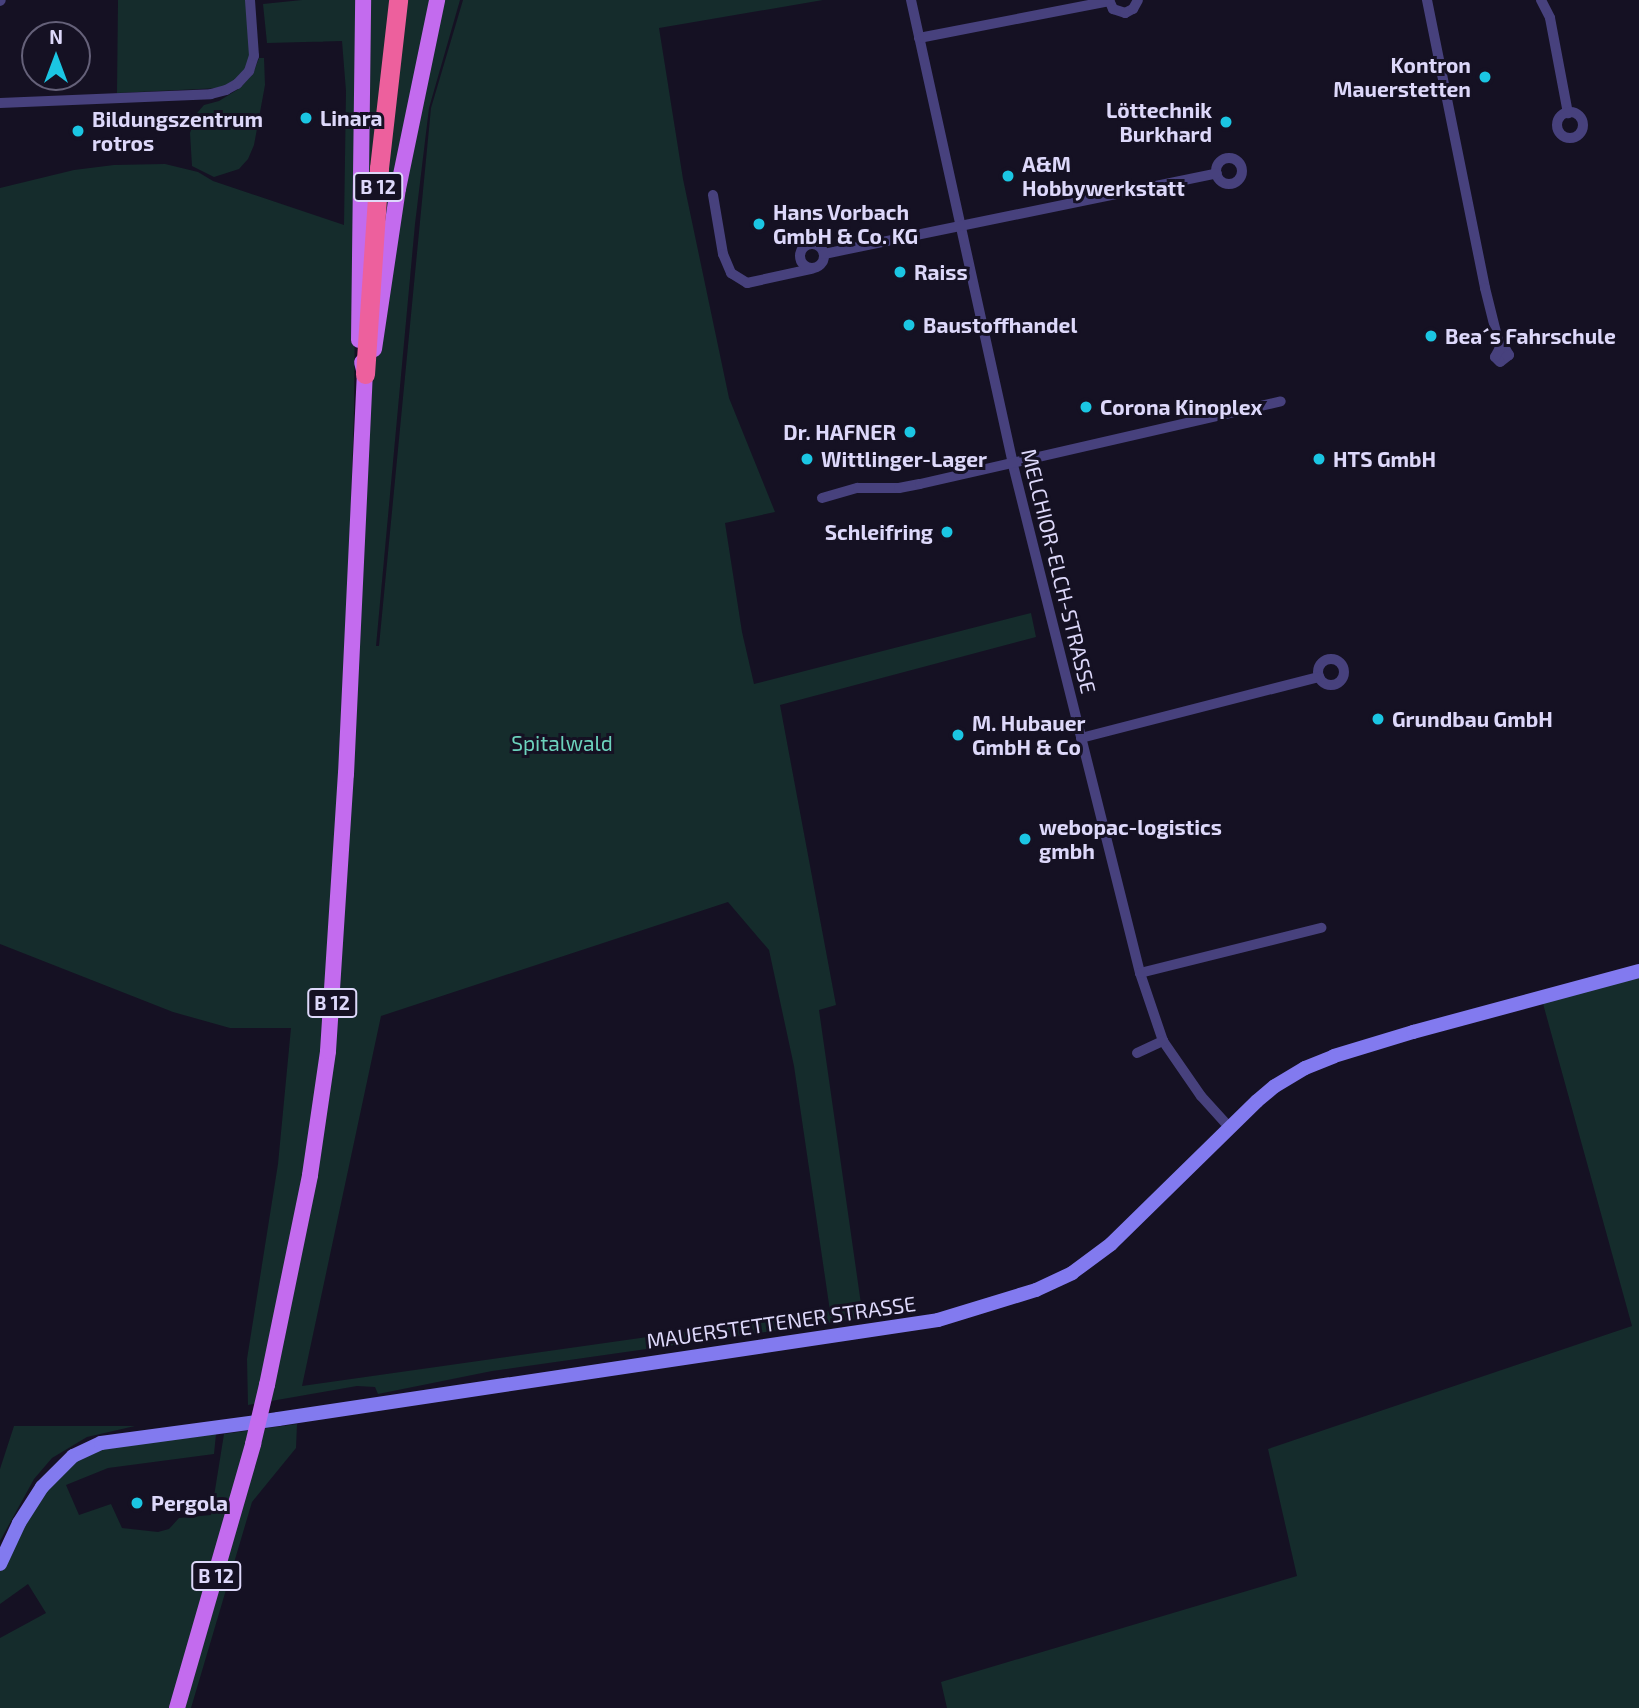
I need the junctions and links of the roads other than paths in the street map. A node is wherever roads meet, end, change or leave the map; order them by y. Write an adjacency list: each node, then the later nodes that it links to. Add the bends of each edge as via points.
1 (250, 0): 11 (street, via 254,56 249,71 226,90)
2 (363, 0): 19 (main road, B 12, via 359,345)
3 (398, 0): 19 (highway, B 12, via 379,167)
4 (436, 0): 19 (main road, via 398,189 375,347)
5 (911, 0): 10 (street, MELCHIOR-ELCH-STRASSE)
6 (1109, 0): 7 (street, via 1125,13); 10 (street)
7 (1138, 0)
8 (1427, 0): 18 (street)
9 (1541, 0): 12 (street, via 1550,18)
10 (919, 38): 15 (street, MELCHIOR-ELCH-STRASSE)
11 (0, 103)
12 (1568, 113)
13 (1217, 173): 15 (street)
14 (713, 195): 17 (street, via 723,254 731,273 747,283)
15 (959, 227): 16 (street); 21 (street, MELCHIOR-ELCH-STRASSE)
16 (824, 254): 17 (street, via 822,263); 17 (street, via 813,244 803,248 800,260)
17 (811, 269)
18 (1500, 348)
19 (365, 374): 32 (main road, B 12, bridge, via 328,1051 310,1175 267,1385)
20 (1281, 401): 21 (street)
21 (1012, 461): 22 (street, via 899,488 858,488); 24 (street, MELCHIOR-ELCH-STRASSE)
22 (822, 499)
23 (1319, 677): 24 (street)
24 (1081, 738): 27 (street, MELCHIOR-ELCH-STRASSE)
25 (1321, 928): 27 (street)
26 (1639, 971): 30 (main road, MAUERSTETTENER STRASSE, via 1334,1056 1275,1086)
27 (1140, 973): 28 (street, MELCHIOR-ELCH-STRASSE)
28 (1163, 1041): 29 (street); 30 (street, MELCHIOR-ELCH-STRASSE)
29 (1137, 1053)
30 (1228, 1127): 31 (main road, MAUERSTETTENER STRASSE, via 1111,1244 1072,1273 1036,1290 938,1320 101,1443 74,1456 42,1487)
31 (0, 1564)
32 (177, 1708)

